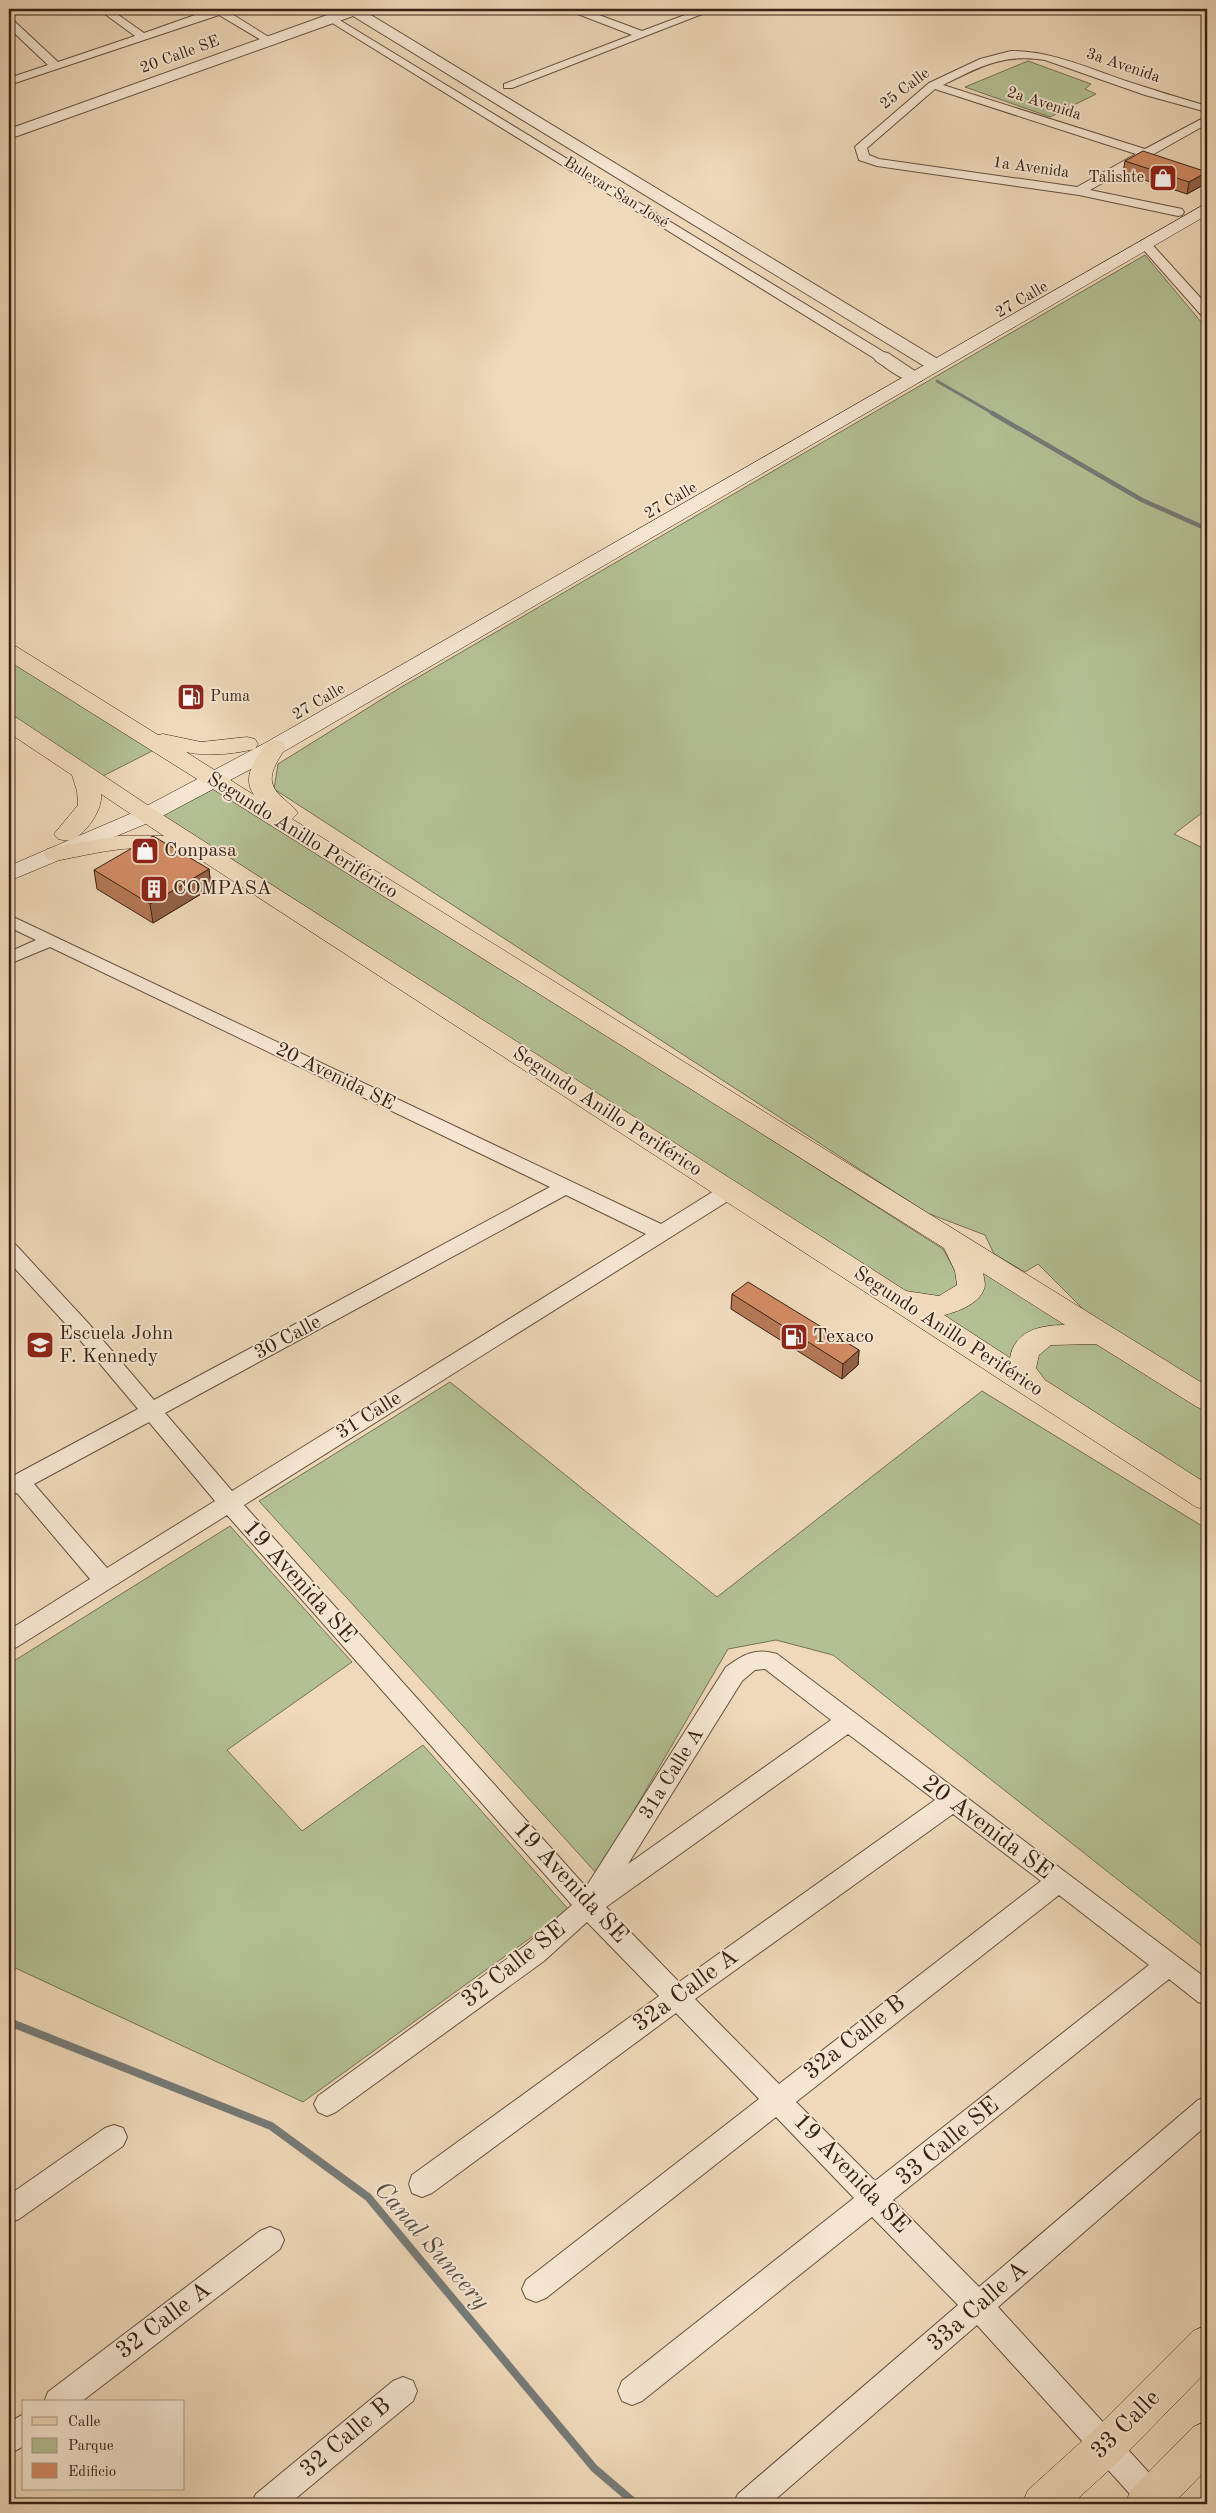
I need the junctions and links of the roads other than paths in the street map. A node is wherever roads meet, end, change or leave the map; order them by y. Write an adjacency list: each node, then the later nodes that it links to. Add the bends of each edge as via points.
1 (103, 9): 10 (street)
2 (317, 9): 7 (street, Bulevar San José)
3 (574, 9): 9 (street)
4 (218, 10): 10 (street); 11 (street)
5 (356, 10): 7 (street, 20 Calle SE); 29 (street, Bulevar San José)
6 (700, 10): 9 (street)
7 (333, 19): 11 (street, 20 Calle SE); 28 (street, Bulevar San José)
8 (9, 22): 13 (street)
9 (642, 35): 16 (street)
10 (143, 37): 13 (street)
11 (270, 41): 19 (street, 20 Calle SE)
12 (1029, 54): 15 (street, 25 Calle, via 1011,54 984,61); 17 (street, 3a Avenida)
13 (56, 66): 14 (street)
14 (9, 82)
15 (933, 85): 20 (street, 2a Avenida); 21 (street, 25 Calle, via 861,147 863,157)
16 (508, 86)
17 (1207, 109)
18 (1207, 119): 20 (street)
19 (9, 134)
20 (1146, 152): 22 (street)
21 (877, 162): 22 (street, 1a Avenida)
22 (1079, 191): 25 (street, 1a Avenida)
23 (1207, 195): 25 (main road, 27 Calle)
24 (1207, 208): 26 (main road, 27 Calle)
25 (1178, 212): 29 (main road, 27 Calle)
26 (1145, 244): 27 (street); 29 (main road, 27 Calle)
27 (1207, 313)
28 (882, 357): 30 (street, Bulevar San José)
29 (928, 362): 30 (main road, 27 Calle)
30 (908, 373): 34 (main road, 27 Calle); 35 (main road, 27 Calle)
31 (9, 652): 33 (main road, Segundo Anillo Periférico)
32 (9, 723): 36 (main road, Segundo Anillo Periférico)
33 (129, 728): 34 (main road, via 174,745 200,749); 37 (main road, Segundo Anillo Periférico)
34 (247, 744): 37 (main road, 27 Calle)
35 (275, 747): 37 (main road, 27 Calle); 43 (main road, via 258,780 263,793 354,860)
36 (81, 770): 38 (main road, Segundo Anillo Periférico); 39 (main road, via 90,791 90,803 86,814)
37 (206, 776): 38 (main road, 27 Calle); 43 (main road, Segundo Anillo Periférico)
38 (139, 809): 39 (main road, 27 Calle); 41 (main road, Segundo Anillo Periférico)
39 (61, 844): 40 (main road); 41 (main road, via 156,841); 42 (main road)
40 (9, 859)
41 (219, 861): 48 (main road, Segundo Anillo Periférico)
42 (9, 874)
43 (376, 883): 50 (main road, Segundo Anillo Periférico)
44 (9, 920): 45 (street, 20 Avenida SE)
45 (50, 940): 46 (street); 47 (street, 20 Avenida SE)
46 (9, 959)
47 (566, 1187): 49 (street, 20 Avenida SE); 56 (street, 30 Calle)
48 (729, 1190): 49 (street, 31 Calle); 52 (main road, Segundo Anillo Periférico)
49 (662, 1233): 59 (street, 31 Calle)
50 (954, 1242): 52 (main road, via 969,1271 971,1288 951,1305 932,1307); 53 (main road, Segundo Anillo Periférico)
51 (9, 1250): 56 (street, 19 Avenida SE)
52 (896, 1298): 54 (main road, Segundo Anillo Periférico)
53 (1101, 1334): 54 (main road, via 1044,1335 1025,1351 1022,1369); 55 (main road, Segundo Anillo Periférico)
54 (1035, 1388): 58 (main road, Segundo Anillo Periférico)
55 (1207, 1400)
56 (152, 1411): 57 (street, 30 Calle); 59 (street, 19 Avenida SE)
57 (15, 1485): 60 (street)
58 (1207, 1499)
59 (229, 1503): 60 (street, 31 Calle); 66 (street, 19 Avenida SE)
60 (105, 1581): 61 (street, 31 Calle)
61 (9, 1641)
62 (769, 1660): 63 (street, 20 Avenida SE); 66 (street, 31a Calle A, via 750,1661 734,1674)
63 (848, 1721): 64 (street, 20 Avenida SE); 66 (street, 32 Calle SE)
64 (953, 1801): 65 (street, 20 Avenida SE); 69 (street, 32a Calle A)
65 (1058, 1882): 67 (street, 20 Avenida SE); 70 (street, 32a Calle B)
66 (588, 1906): 69 (street, 19 Avenida SE); 71 (street, 32 Calle SE, via 535,1953)
67 (1168, 1965): 68 (street, 20 Avenida SE); 75 (street, 33 Calle SE)
68 (1207, 1994)
69 (678, 1997): 70 (street, 19 Avenida SE); 74 (street, 32a Calle A)
70 (778, 2098): 75 (street, 19 Avenida SE); 78 (street, 32a Calle B)
71 (327, 2104)
72 (1207, 2109): 79 (street, 33a Calle A)
73 (114, 2137): 76 (street)
74 (422, 2184)
75 (876, 2200): 79 (street, 19 Avenida SE); 82 (street, 33 Calle SE)
76 (9, 2210)
77 (270, 2240): 83 (street, 32 Calle A)
78 (536, 2289)
79 (978, 2306): 87 (street, 19 Avenida SE); 90 (street, 33a Calle A)
80 (1207, 2344): 87 (main road, 33 Calle)
81 (403, 2391): 89 (street, 32 Calle B)
82 (632, 2391)
83 (61, 2400)
84 (22, 2430): 85 (street)
85 (9, 2440)
86 (1207, 2441): 88 (main road)
87 (1105, 2447): 88 (street, 19 Avenida SE); 91 (main road, 33 Calle)
88 (1149, 2501)
89 (266, 2504)
90 (748, 2504)
91 (1042, 2504)

